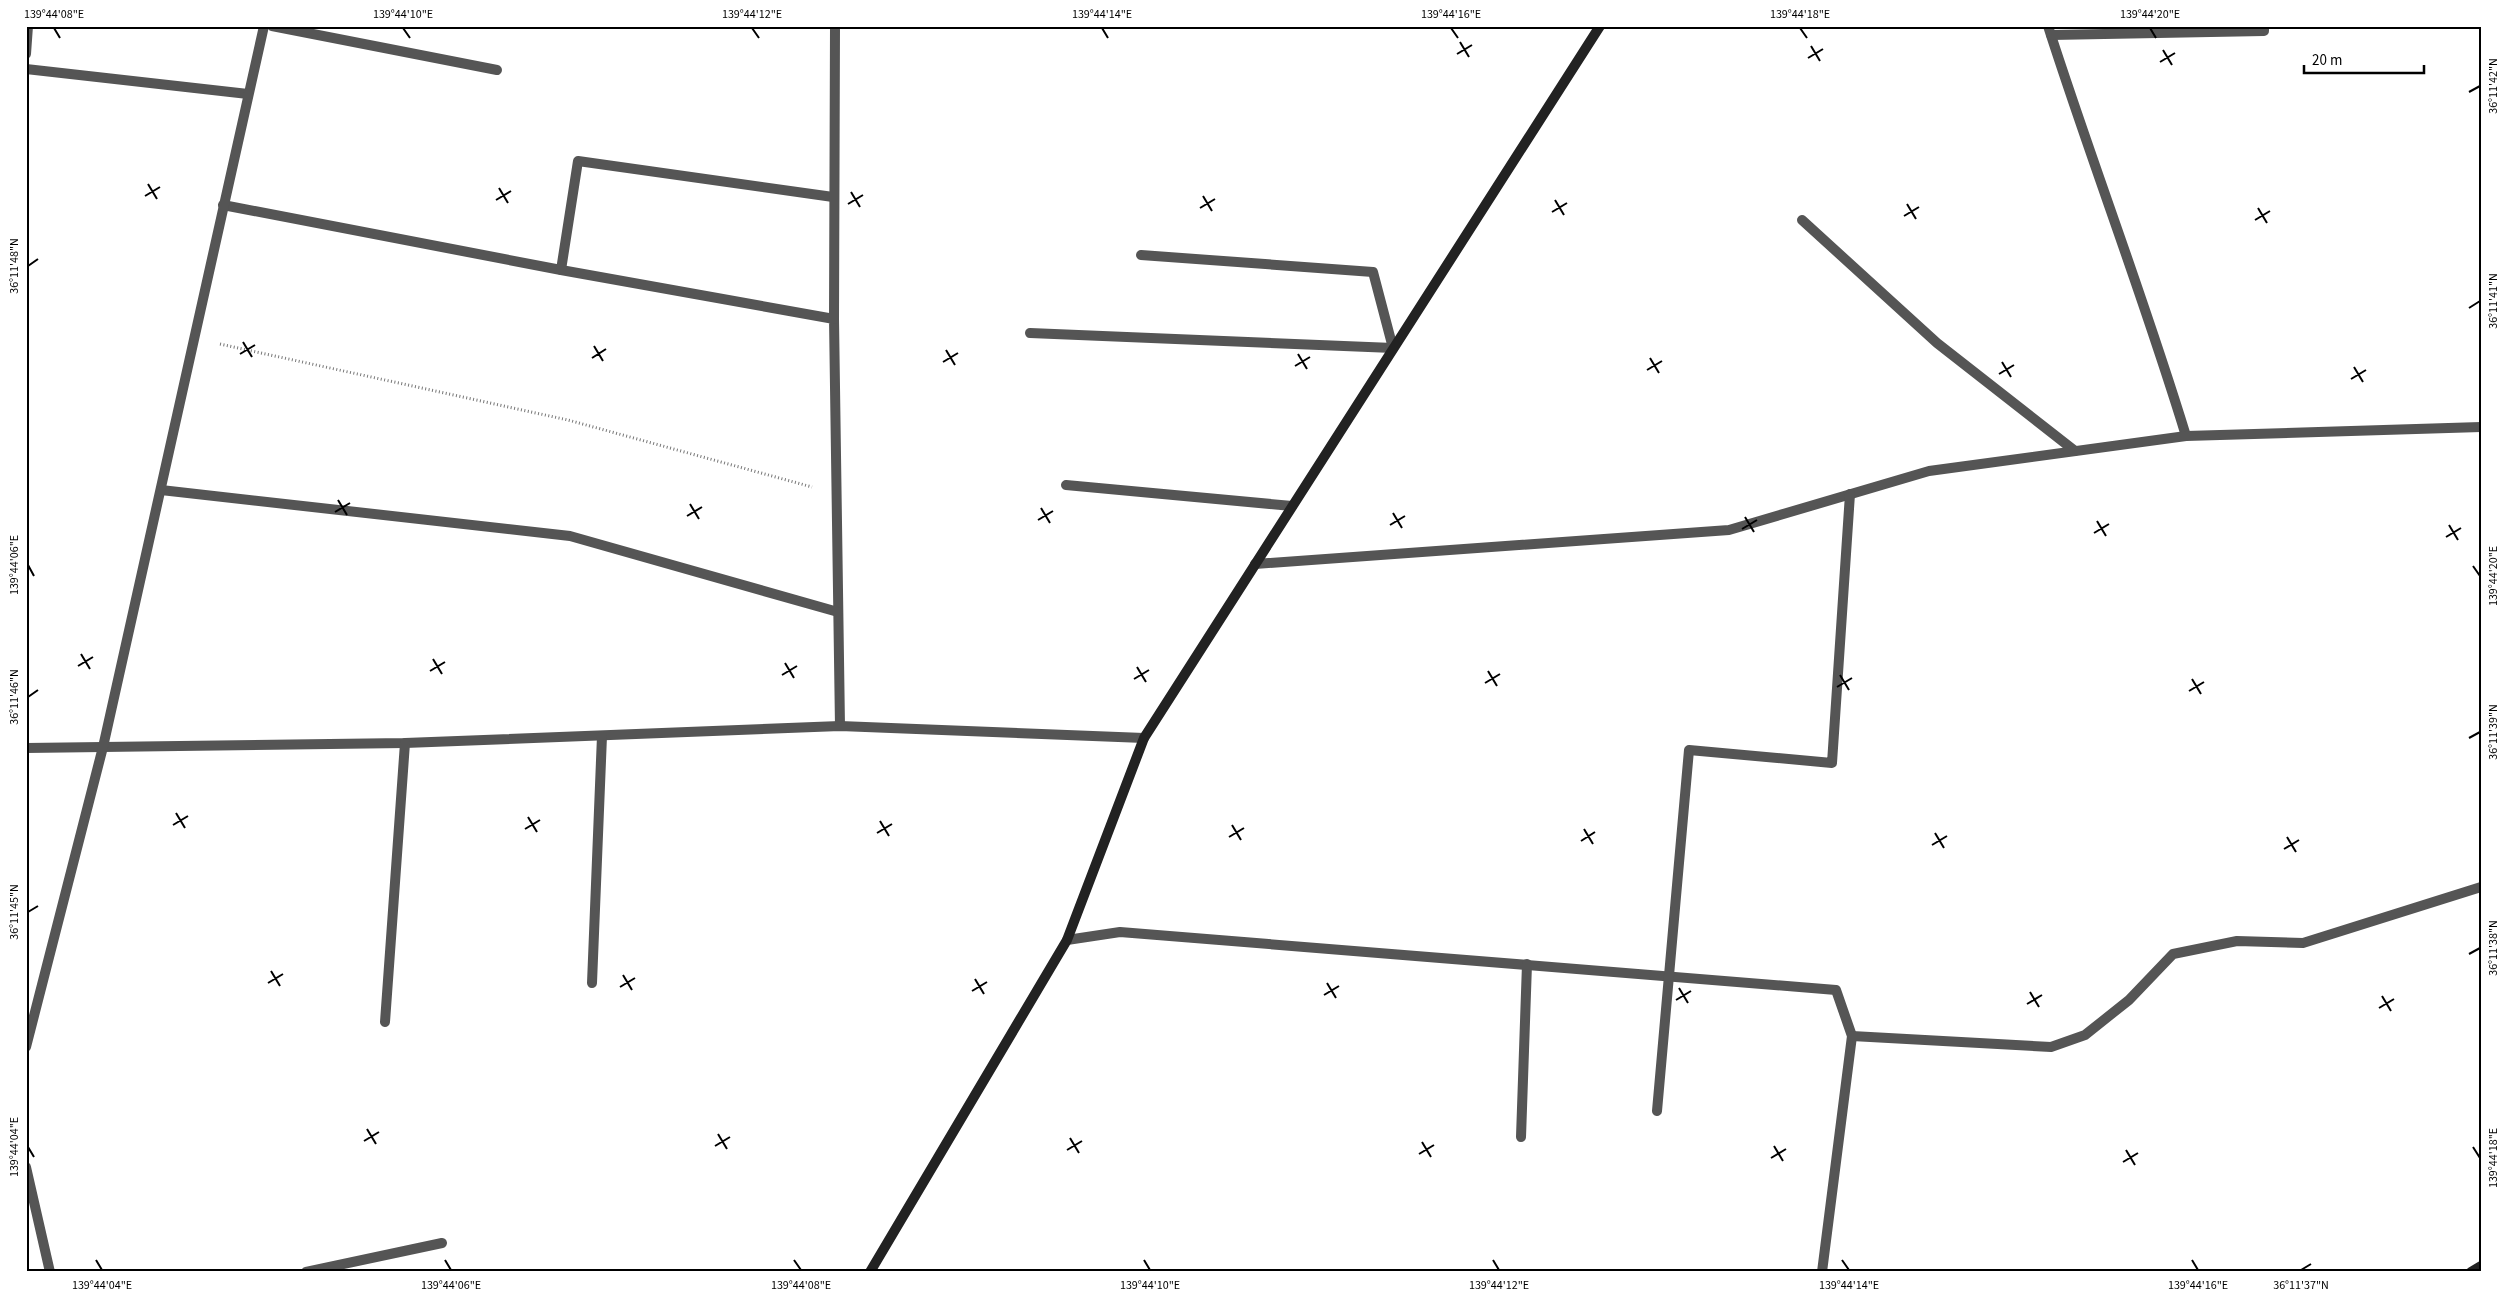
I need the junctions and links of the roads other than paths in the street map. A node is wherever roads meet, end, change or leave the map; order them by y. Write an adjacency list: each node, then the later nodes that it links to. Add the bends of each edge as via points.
1 (28, 26): 8 (street)
2 (264, 26): 11 (street)
3 (272, 26): 10 (street)
4 (835, 26): 12 (street)
5 (1600, 26): 19 (street)
6 (2264, 26): 7 (street, via 2264,31)
7 (2049, 31): 21 (street, via 2155,333)
8 (26, 54)
9 (26, 69): 11 (street)
10 (497, 70)
11 (248, 94): 13 (street)
12 (833, 197): 16 (street, via 578,161); 17 (street)
13 (223, 206): 16 (street); 24 (street)
14 (1802, 220): 22 (street, via 1937,344)
15 (1141, 255): 19 (street, via 1373,272)
16 (561, 270): 17 (street)
17 (834, 319): 28 (street)
18 (1030, 333): 19 (street)
19 (1393, 348): 26 (street)
20 (2481, 427): 21 (street)
21 (2186, 436): 22 (street)
22 (2075, 451): 25 (street, via 1929,471)
23 (1066, 485): 26 (street)
24 (161, 490): 28 (street, via 570,536); 33 (street)
25 (1850, 494): 27 (street, via 1728,530); 38 (street, via 1832,763 1689,750)
26 (1292, 506): 27 (street)
27 (1255, 564): 31 (street)
28 (838, 612): 29 (street)
29 (840, 726): 30 (street); 31 (street)
30 (602, 736): 32 (street); 39 (street)
31 (1144, 738): 36 (street)
32 (405, 743): 33 (street); 40 (street)
33 (102, 747): 34 (street); 42 (street)
34 (26, 748)
35 (2481, 887): 41 (street, via 2303,943 2237,941 2173,954 2130,1000 2085,1036 2051,1048)
36 (1067, 940): 37 (street, via 1120,932); 50 (street)
37 (1527, 964): 38 (street); 44 (street)
38 (1670, 976): 41 (street, via 1836,990); 43 (street)
39 (592, 983)
40 (385, 1022)
41 (1852, 1036): 51 (street)
42 (26, 1047)
43 (1657, 1111)
44 (1521, 1137)
45 (26, 1167): 48 (street)
46 (442, 1243): 49 (street)
47 (2481, 1266): 52 (street)
48 (50, 1272)
49 (306, 1272)
50 (870, 1272)
51 (1822, 1272)
52 (2471, 1272)

